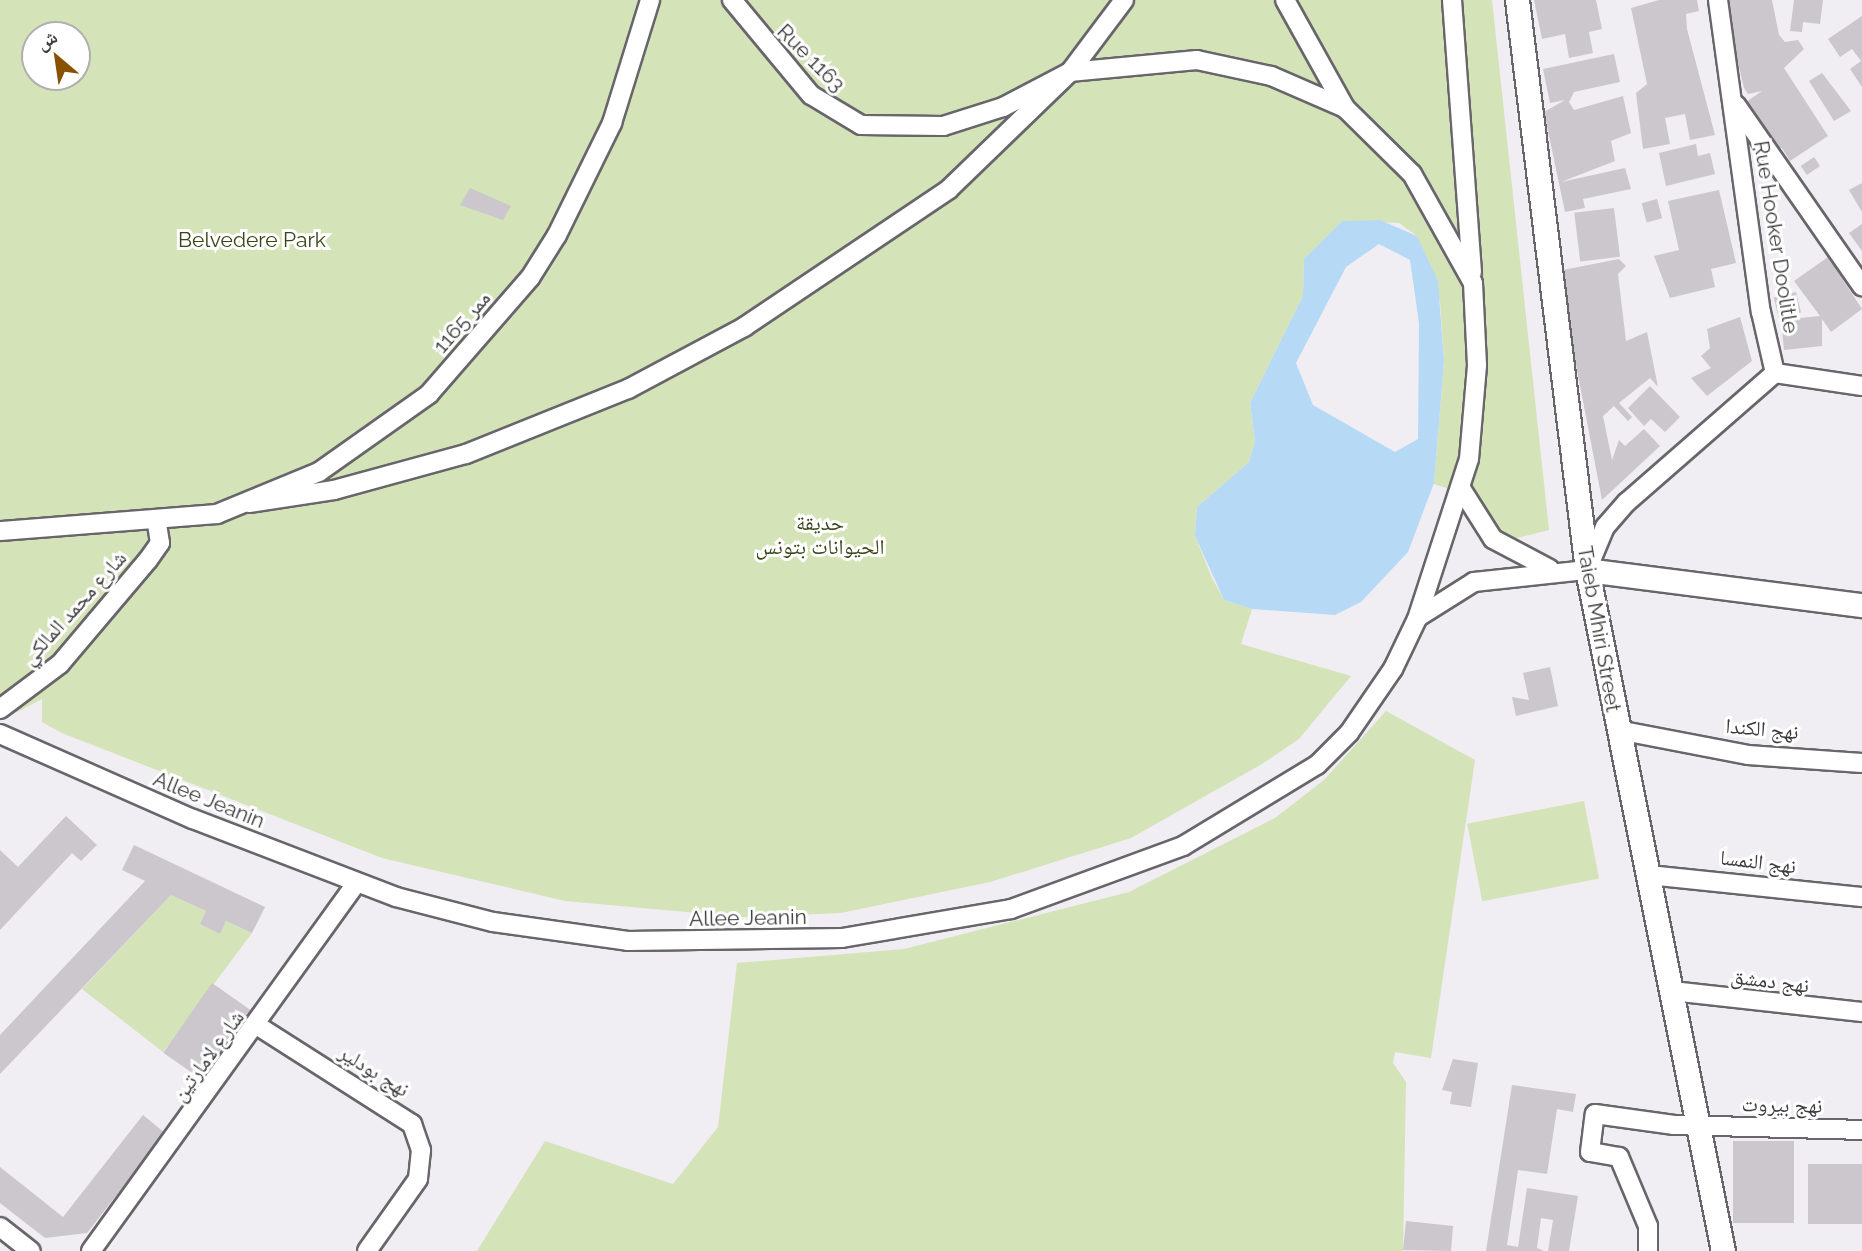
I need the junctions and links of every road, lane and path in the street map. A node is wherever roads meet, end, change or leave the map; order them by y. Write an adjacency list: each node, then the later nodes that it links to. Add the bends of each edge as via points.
1 (650, 0): 16 (street, ممر 1165, via 599,154 530,278 429,394 319,472)
2 (733, 0): 8 (street, Rue 1163, via 811,95 861,125 912,129 974,119)
3 (1124, 0): 8 (street)
4 (1285, 0): 10 (street)
5 (1452, 0): 11 (street)
6 (1517, 0): 20 (main road, Taieb Mhiri Street)
7 (1718, 0): 9 (street, Rue Hooker Doolitle)
8 (1070, 72): 10 (street, via 1197,60 1271,76); 16 (street, via 990,152 872,247 628,389 466,454 334,491)
9 (1734, 102): 12 (street); 13 (street, Rue Hooker Doolitle, via 1761,312)
10 (1345, 108): 11 (street, via 1412,174)
11 (1473, 284): 15 (street, via 1477,365)
12 (1862, 286)
13 (1775, 373): 14 (street); 20 (street, via 1627,502 1605,527)
14 (1862, 386)
15 (1462, 490): 19 (street, via 1493,539); 22 (street)
16 (249, 503): 17 (street, ممر 1165)
17 (157, 523): 18 (street, ممر 1165); 23 (street, شارع محمد المالكي, via 160,543 60,664)
18 (0, 531)
19 (1550, 569): 20 (street); 22 (street, via 1474,582)
20 (1587, 569): 21 (main road); 24 (main road, Taieb Mhiri Street)
21 (1862, 605)
22 (1418, 619): 28 (street, Allee Jeanin, via 1349,733 1280,793 1183,846 1011,909 842,938 628,941 493,922)
23 (0, 709)
24 (1618, 730): 26 (street, نهج الكندا, via 1748,755); 27 (main road, Taieb Mhiri Street)
25 (0, 734): 28 (street, Allee Jeanin)
26 (1862, 763)
27 (1648, 875): 29 (street, نهج النمسا); 30 (main road, Taieb Mhiri Street)
28 (356, 883): 32 (street, شارع لامارتين)
29 (1862, 897)
30 (1672, 992): 31 (street, نهج دمشق); 33 (main road, Taieb Mhiri Street)
31 (1862, 1012)
32 (258, 1026): 37 (street, شارع لامارتين); 38 (street, نهج بودلير, via 412,1124 421,1150 418,1178)
33 (1700, 1126): 34 (street, نهج بيروت); 39 (street, نهج بيروت, via 1595,1114 1590,1152 1619,1157 1648,1226); 40 (main road, Taieb Mhiri Street)
34 (1862, 1130)
35 (0, 1227): 36 (street)
36 (32, 1251)
37 (91, 1251)
38 (367, 1251)
39 (1648, 1251)
40 (1723, 1251)

